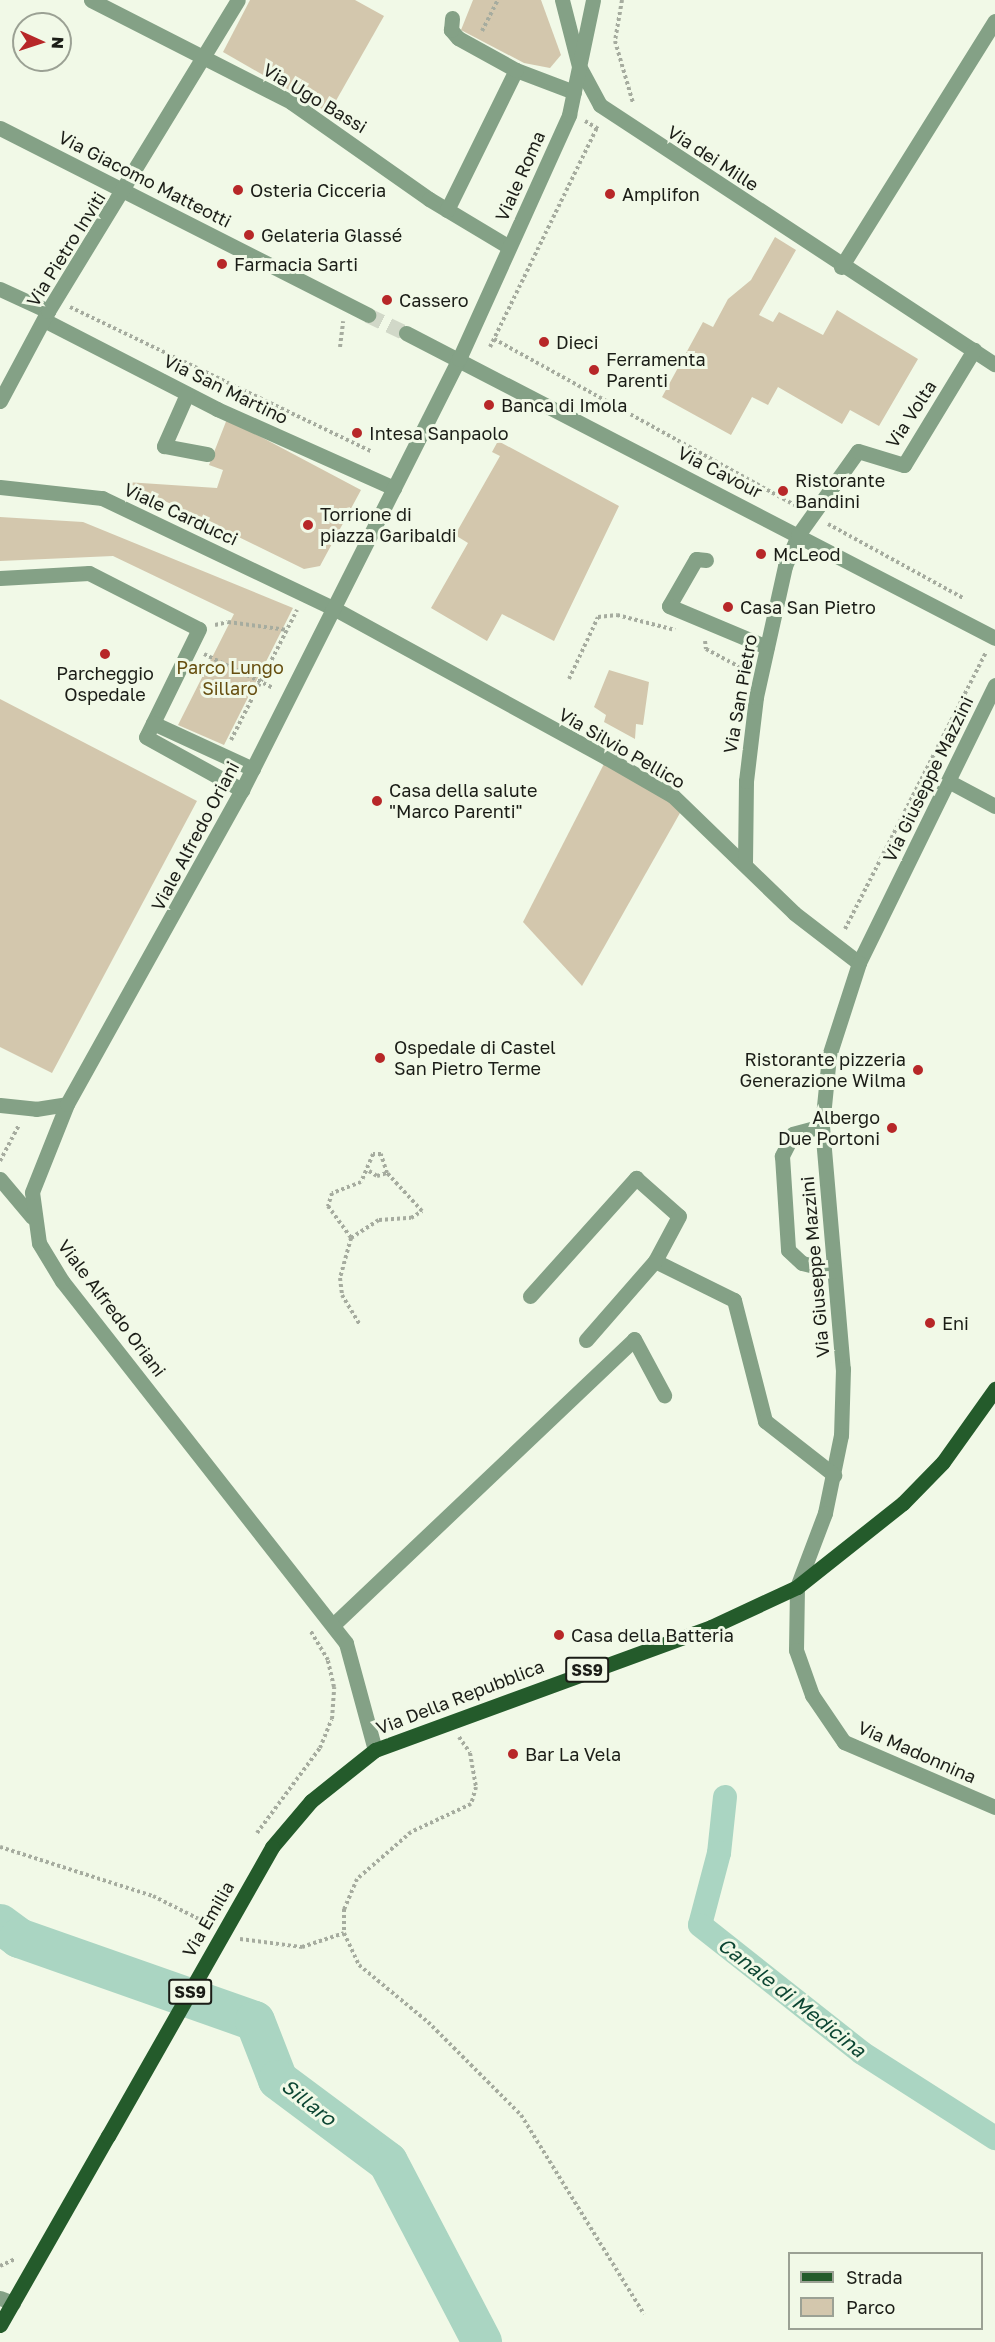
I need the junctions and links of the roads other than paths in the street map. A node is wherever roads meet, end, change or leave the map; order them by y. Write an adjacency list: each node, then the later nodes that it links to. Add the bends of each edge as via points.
1 (91, 0): 7 (street, Via Ugo Bassi)
2 (238, 0): 7 (street, Via Pietro Inviti)
3 (562, 0): 8 (street)
4 (593, 0): 8 (street, Viale Roma)
5 (452, 18): 9 (street, via 451,30 458,38)
6 (995, 21): 15 (street)
7 (205, 58): 12 (street, Via Pietro Inviti); 13 (street, Via Ugo Bassi, via 291,102)
8 (579, 66): 10 (street, Viale Roma); 15 (street, Via dei Mille, via 600,105)
9 (516, 70): 10 (street); 13 (street)
10 (573, 92): 14 (street, Viale Roma, via 568,115)
11 (0, 128): 12 (street, Via Giacomo Matteotti)
12 (125, 192): 17 (street, Via Pietro Inviti); 18 (street, Via Giacomo Matteotti)
13 (447, 210): 14 (street, Via Ugo Bassi)
14 (509, 247): 21 (street, Viale Roma)
15 (841, 267): 20 (street, Via dei Mille)
16 (0, 289): 17 (street, Via San Martino)
17 (49, 310): 23 (street, Via San Martino); 24 (street, Via Pietro Inviti)
18 (368, 315)
19 (406, 333): 21 (street)
20 (974, 350): 22 (street, Via dei Mille); 28 (street, Via Volta, via 904,465 858,451)
21 (459, 359): 27 (street, Viale Roma); 28 (street, Via Cavour)
22 (995, 364)
23 (187, 393): 25 (street, via 164,446); 27 (street, Via San Martino)
24 (0, 401)
25 (207, 454)
26 (0, 487): 31 (street, Viale Carducci, via 102,498)
27 (394, 488): 31 (street, Viale Alfredo Oriani)
28 (798, 535): 32 (street, Via Cavour); 33 (street, Via San Pietro, via 785,566)
29 (706, 560): 33 (street, via 696,559 669,606)
30 (0, 578): 35 (street, via 89,573 199,629)
31 (335, 609): 36 (street, Viale Alfredo Oriani); 40 (street, Via Silvio Pellico, via 673,796)
32 (994, 637)
33 (767, 647): 40 (street, Via San Pietro, via 746,781)
34 (995, 685): 37 (street, Via Giuseppe Mazzini)
35 (153, 723): 36 (street); 38 (street, via 146,737)
36 (254, 769): 38 (street, Viale Alfredo Oriani)
37 (950, 782): 39 (street); 41 (street, Via Giuseppe Mazzini)
38 (242, 790): 42 (street, Viale Alfredo Oriani)
39 (995, 806)
40 (745, 863): 41 (street, Via Silvio Pellico)
41 (859, 963): 44 (street, Via Giuseppe Mazzini, via 829,1056)
42 (67, 1104): 43 (street, via 24,1109); 46 (street, Viale Alfredo Oriani, via 39,1166)
43 (0, 1105)
44 (822, 1126): 48 (street, Via Giuseppe Mazzini); 48 (street, via 793,1134 782,1156 788,1250 802,1263)
45 (0, 1179): 46 (street)
46 (32, 1217): 55 (street, Viale Alfredo Oriani, via 39,1243 62,1281)
47 (654, 1261): 49 (street, via 679,1216 636,1178); 50 (street); 53 (street, via 734,1300 765,1421)
48 (834, 1271): 53 (street, Via Giuseppe Mazzini, via 843,1369)
49 (530, 1296)
50 (586, 1340)
51 (995, 1389): 54 (main road, Via Della Repubblica / SS9, via 943,1462 903,1503)
52 (664, 1395): 55 (street, via 634,1339)
53 (834, 1475): 54 (street, Via Giuseppe Mazzini)
54 (797, 1587): 56 (main road, Via Della Repubblica / SS9, via 711,1627 447,1719); 57 (street, Via Madonnina, via 796,1650 812,1695 844,1742)
55 (333, 1624): 56 (street, Viale Alfredo Oriani, via 358,1672)
56 (375, 1750): 58 (main road, Via Della Repubblica / SS9, via 311,1801)
57 (995, 1807)
58 (272, 1847): 59 (main road, Via Emilia / SS9, bridge, via 108,2136)
59 (6, 2300): 60 (main road, SS9)
60 (0, 2325)

